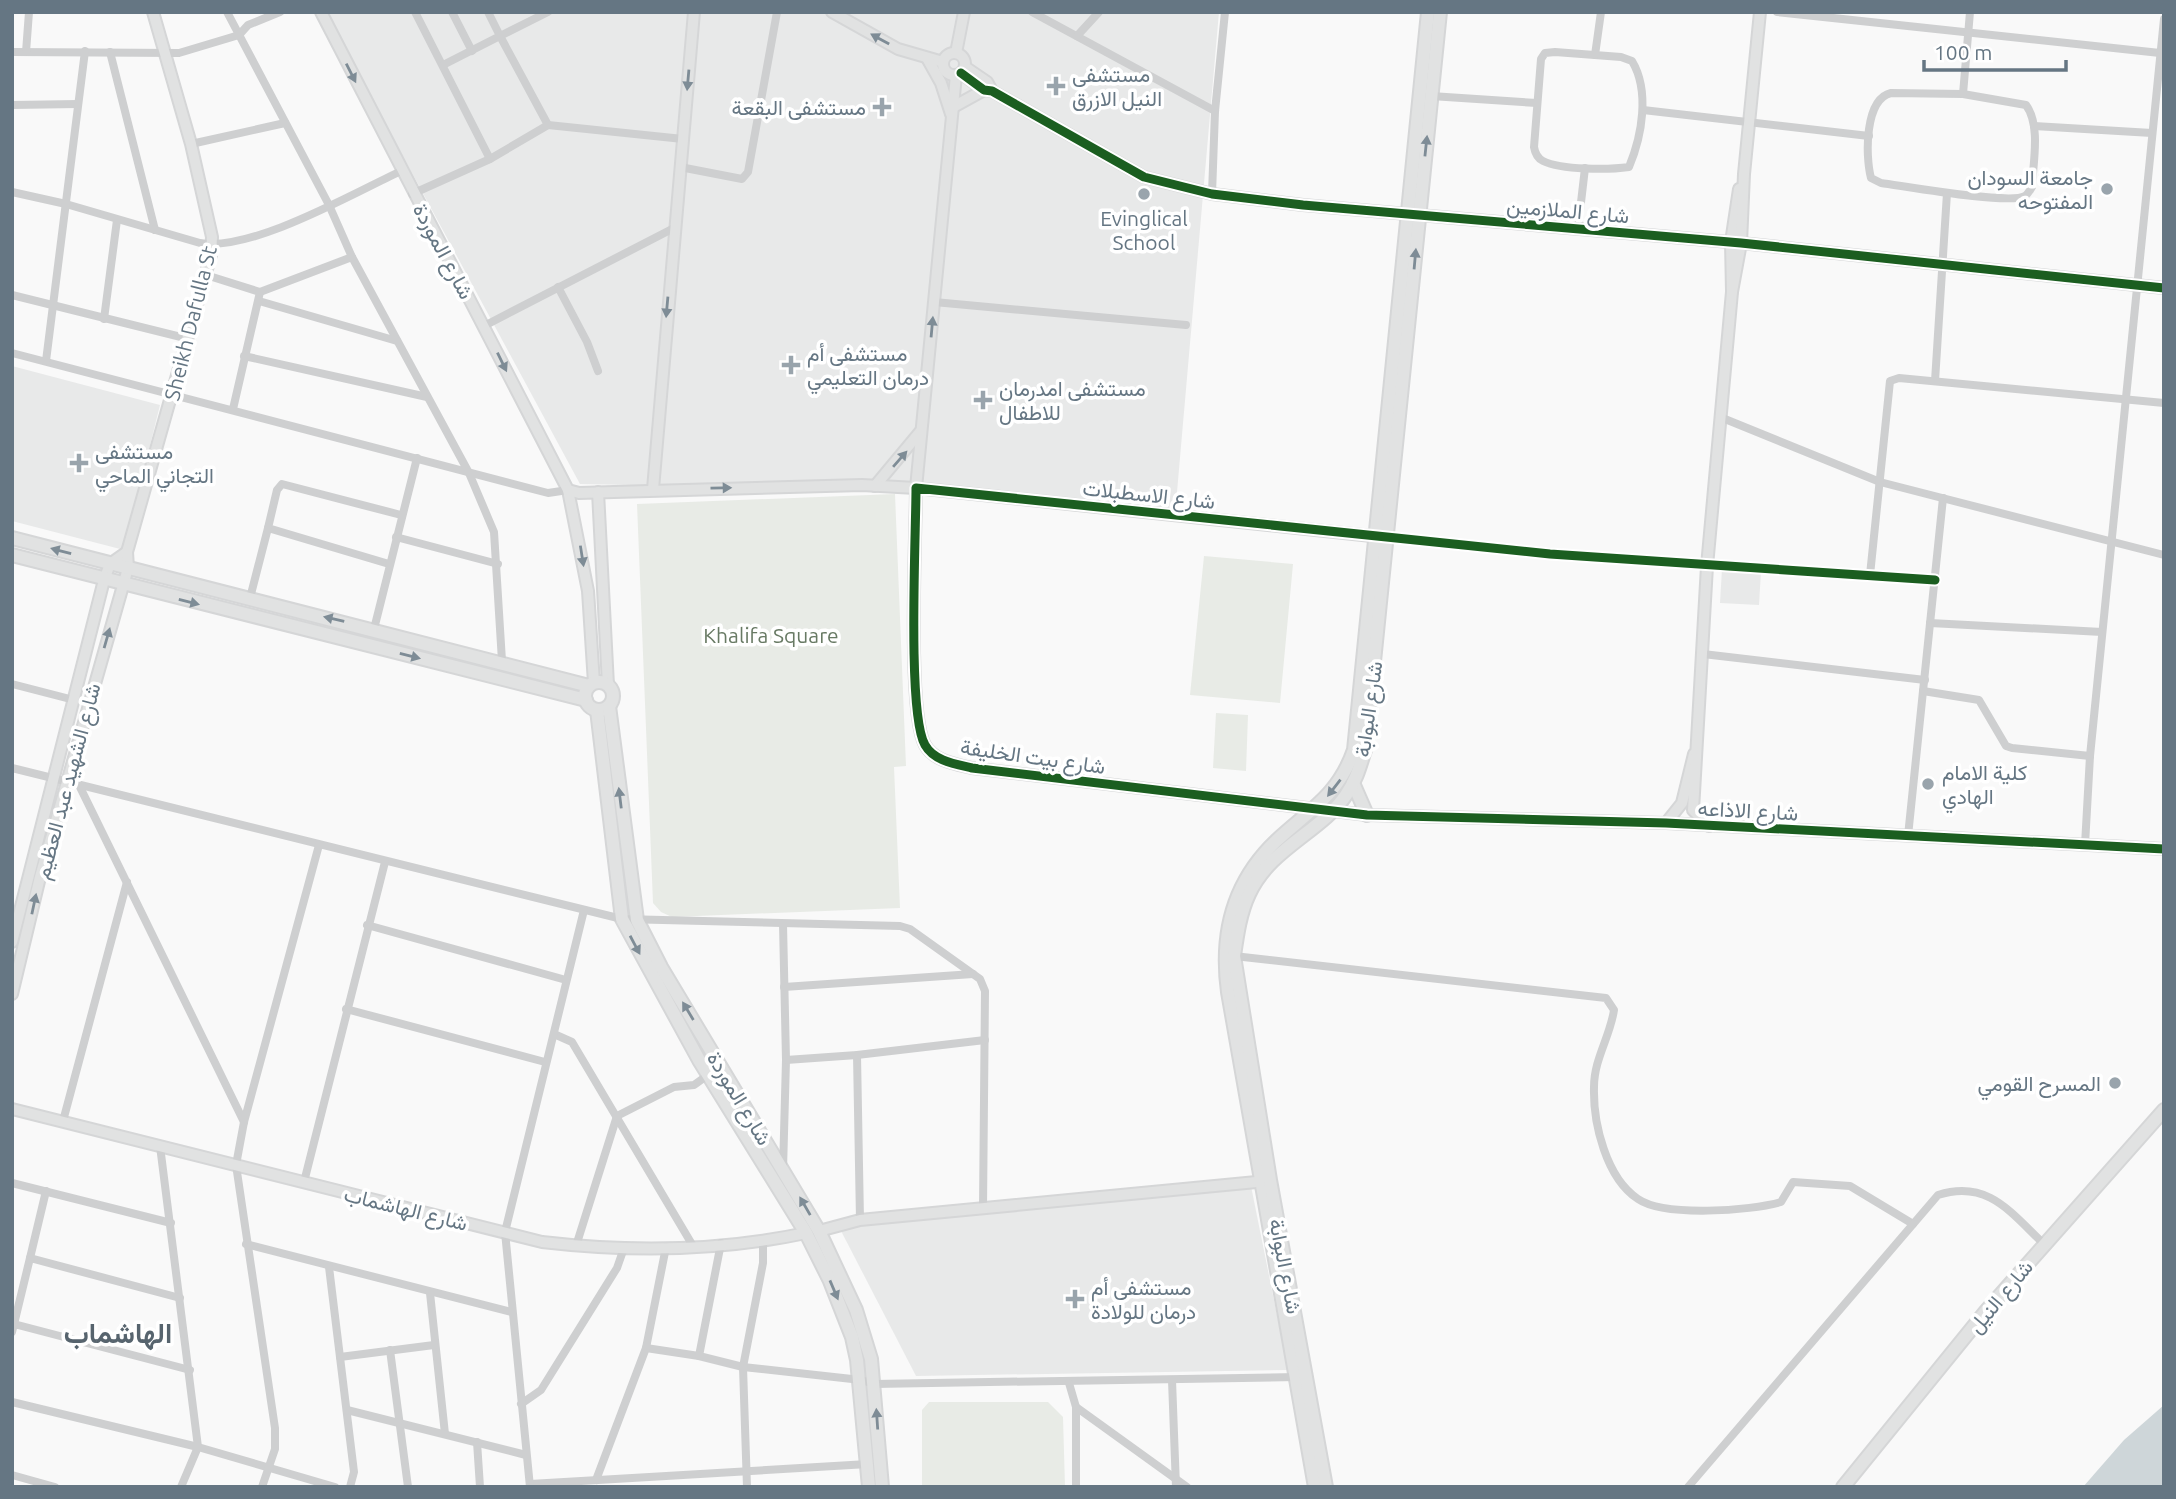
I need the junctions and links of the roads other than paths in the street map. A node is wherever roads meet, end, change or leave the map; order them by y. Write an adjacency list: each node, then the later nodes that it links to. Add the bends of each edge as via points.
1 (29, 12): 31 (street)
2 (153, 12): 35 (street, Sheikh Dafulla St)
3 (227, 12): 25 (street)
4 (279, 12): 25 (street, via 248,25)
5 (321, 12): 64 (street, شارع الموردة, one-way to 64)
6 (415, 12): 39 (street)
7 (452, 12): 29 (street)
8 (488, 12): 26 (street)
9 (548, 12): 26 (street)
10 (694, 12): 59 (street, one-way to 59)
11 (777, 12): 62 (street, via 748,172 742,179)
12 (832, 12): 37 (street, one-way to 12, via 898,49)
13 (964, 12): 34 (street)
14 (1032, 12): 27 (street)
15 (1099, 12): 27 (street)
16 (1225, 12): 49 (street)
17 (1428, 12): 72 (main road)
18 (1440, 12): 43 (main road)
19 (1601, 12): 36 (street)
20 (1760, 12): 54 (street)
21 (1776, 12): 24 (street)
22 (1970, 12): 24 (street)
23 (2164, 19): 33 (street)
24 (1969, 32): 33 (street); 42 (street)
25 (239, 35): 35 (street); 53 (street)
26 (500, 36): 29 (street); 55 (street)
27 (1077, 36): 49 (street)
28 (85, 51): 31 (street); 32 (street); 45 (street)
29 (472, 51): 39 (street)
30 (12, 52): 31 (street)
31 (26, 52)
32 (110, 52): 35 (street); 77 (street)
33 (2160, 52): 50 (street)
34 (956, 53): 38 (street); 40 (street, via 961,56)
35 (167, 54): 60 (street, Sheikh Dafulla St)
36 (1595, 55): 44 (street, via 1545,53); 48 (street, via 1632,61 1638,71)
37 (927, 58): 38 (street); 52 (street)
38 (943, 62): 40 (street, via 946,72)
39 (443, 65): 61 (street)
40 (961, 72): 41 (street, شارع الملازمين, via 987,82); 47 (street)
41 (988, 90): 47 (street); 69 (street, شارع الملازمين, via 1144,177)
42 (1963, 94): 56 (street, via 2026,105); 58 (street, via 1881,95 1874,103)
43 (1431, 96): 44 (street); 72 (main road, one-way to 43)
44 (1537, 103): 63 (street, via 1536,156)
45 (78, 104): 46 (street); 70 (street)
46 (12, 105)
47 (955, 106): 52 (street)
48 (1643, 110): 54 (street); 63 (street, via 1629,167)
49 (1215, 111): 69 (street)
50 (2153, 113): 51 (street); 57 (street)
51 (2164, 114)
52 (953, 120): 89 (street)
53 (285, 122): 60 (street); 71 (street)
54 (1749, 123): 58 (street); 65 (street)
55 (548, 125): 59 (street); 61 (street)
56 (2034, 126): 57 (street); 67 (street, via 2032,187 2024,196)
57 (2152, 133): 84 (street)
58 (1869, 136): 67 (street, via 1871,178)
59 (683, 139): 62 (street)
60 (191, 144): 80 (street, Sheikh Dafulla St)
61 (489, 159): 68 (street)
62 (680, 167): 75 (street)
63 (1585, 168): 76 (street)
64 (401, 171): 68 (street, شارع الموردة); 71 (street)
65 (1744, 174): 74 (street); 79 (street)
66 (12, 192): 70 (street)
67 (1947, 192): 82 (street)
68 (412, 194): 93 (street, شارع الموردة)
69 (1212, 194): 72 (street, شارع الملازمين)
70 (66, 204): 73 (street); 90 (street)
71 (329, 205): 80 (street, via 235,243); 81 (street)
72 (1413, 214): 76 (street, شارع الملازمين); 120 (main road, شارع البوابة)
73 (117, 220): 77 (street); 91 (street)
74 (1734, 221): 78 (street); 79 (street)
75 (674, 228): 85 (street); 113 (street, one-way to 113)
76 (1578, 229): 78 (street, شارع الملازمين)
77 (155, 230): 80 (street)
78 (1711, 240): 79 (street, شارع الملازمين)
79 (1736, 243): 82 (street, شارع الملازمين); 106 (street)
80 (212, 245): 83 (street, Sheikh Dafulla St)
81 (352, 257): 88 (street); 95 (street)
82 (1943, 267): 84 (street, شارع الملازمين); 100 (street)
83 (206, 275): 88 (street); 94 (street, Sheikh Dafulla St)
84 (2137, 286): 86 (street, شارع الملازمين); 103 (street)
85 (558, 288): 93 (street); 99 (street)
86 (2164, 288)
87 (12, 295): 90 (street)
88 (260, 296): 95 (street); 97 (street)
89 (934, 302): 92 (street); 107 (street, one-way to 89)
90 (53, 305): 91 (street); 98 (street)
91 (104, 319): 94 (street)
92 (1186, 325)
93 (484, 326): 114 (street, شارع الموردة, one-way to 114)
94 (188, 339): 101 (street, Sheikh Dafulla St)
95 (397, 341): 102 (street)
96 (12, 352): 98 (street)
97 (244, 356): 102 (street); 105 (street)
98 (46, 361): 101 (street)
99 (598, 371)
100 (1935, 382): 103 (street); 110 (street, via 1899,378 1890,382)
101 (174, 395): 105 (street); 123 (street, Sheikh Dafulla St)
102 (427, 397): 109 (street)
103 (2126, 398): 104 (street); 122 (street)
104 (2164, 403)
105 (233, 409): 108 (street)
106 (1720, 417): 110 (street); 129 (street)
107 (922, 430): 111 (street, one-way to 107); 112 (street)
108 (417, 458): 109 (street); 117 (street)
109 (469, 473): 114 (street, via 548,493); 128 (street, via 497,539)
110 (1880, 482): 116 (street); 131 (street)
111 (874, 486): 112 (street, شارع الاسطبلات); 113 (street, شارع الاسطبلات, one-way to 111)
112 (916, 488): 120 (street, شارع الاسطبلات); 157 (street, شارع بيت الخليفة, via 916,691 920,728 930,752 972,768)
113 (653, 489): 115 (street, شارع الاسطبلات)
114 (568, 490): 115 (street, شارع الاسطبلات); 145 (street, شارع الموردة, one-way to 145, via 588,591)
115 (598, 492): 146 (street)
116 (1943, 498): 122 (street); 133 (street)
117 (401, 515): 118 (street, via 282,484); 119 (street)
118 (268, 528): 127 (street); 135 (street)
119 (397, 537): 127 (street); 128 (street)
120 (1382, 537): 129 (street); 156 (main road, شارع البوابة, via 1369,731); 157 (main road, شارع البوابة, one-way to 157, via 1354,750 1341,780)
121 (12, 538): 126 (main road, one-way to 121)
122 (2112, 542): 125 (street); 138 (street)
123 (127, 552): 126 (street); 130 (street, شارع الشهيد عبد العظيم)
124 (12, 555): 132 (main road)
125 (2164, 555)
126 (110, 564): 130 (main road); 132 (street, شارع الشهيد عبد العظيم)
127 (390, 564): 137 (street)
128 (498, 564): 140 (street)
129 (1707, 566): 131 (street); 139 (street)
130 (128, 568): 134 (street, شارع الشهيد عبد العظيم); 135 (main road)
131 (1870, 575): 133 (street)
132 (104, 580): 134 (main road); 148 (street, شارع الشهيد عبد العظيم)
133 (1935, 580): 136 (street)
134 (123, 585): 143 (main road, one-way to 143); 155 (street, شارع الشهيد عبد العظيم, one-way to 134)
135 (250, 598): 137 (main road, one-way to 135)
136 (1930, 622): 138 (street); 142 (street)
137 (374, 629): 140 (main road)
138 (2102, 632): 152 (street)
139 (1703, 654): 142 (street); 151 (street)
140 (502, 661): 141 (main road)
141 (519, 666): 143 (main road); 145 (main road)
142 (1925, 680): 147 (street)
143 (513, 682): 149 (main road)
144 (12, 684): 148 (street)
145 (592, 685): 146 (main road); 149 (main road)
146 (608, 685): 150 (main road, via 613,693)
147 (1923, 691): 152 (street, via 1979,700 2006,746); 162 (street)
148 (74, 700): 154 (street, شارع الشهيد عبد العظيم)
149 (586, 700): 150 (main road)
150 (603, 708): 169 (main road, شارع الموردة); 170 (main road, شارع الموردة, one-way to 150)
151 (1696, 748): 160 (street, via 1685,794); 161 (street, via 1693,810)
152 (2090, 756): 164 (street)
153 (12, 768): 154 (street)
154 (55, 777): 155 (street); 173 (street, شارع الشهيد عبد العظيم)
155 (72, 782): 163 (street); 167 (street); 174 (street, شارع الشهيد عبد العظيم, one-way to 155, via 40,877)
156 (1353, 783): 158 (main road, شارع البوابة); 159 (main road)
157 (1314, 810): 158 (street, شارع الاذاعه); 197 (main road, شارع البوابة, via 1276,841 1248,873 1226,929 1225,971)
158 (1330, 812): 159 (street, شارع الاذاعه); 175 (main road, شارع البوابة, via 1285,848 1257,880 1240,920)
159 (1367, 815): 160 (street, شارع الاذاعه)
160 (1666, 823): 161 (street, شارع الاذاعه)
161 (1709, 826): 162 (street, شارع الاذاعه)
162 (1908, 836): 164 (street, شارع الاذاعه)
163 (320, 845): 166 (street); 193 (street)
164 (2085, 845): 165 (street, شارع الاذاعه)
165 (2164, 849)
166 (385, 862): 168 (street); 172 (street)
167 (127, 882): 192 (street); 193 (street)
168 (584, 910): 169 (street); 177 (street)
169 (622, 919): 170 (street); 185 (main road, شارع الموردة, one-way to 185)
170 (637, 920): 171 (street); 183 (main road, شارع الموردة, one-way to 170)
171 (783, 924): 176 (street, via 900,926); 178 (street)
172 (367, 925): 177 (street); 180 (street)
173 (13, 941): 174 (street)
174 (26, 945): 179 (street, شارع الشهيد عبد العظيم)
175 (1234, 956): 197 (main road, شارع البوابة); 204 (street, via 1606,998 1614,1010 1596,1063 1597,1118 1610,1162 1624,1186 1640,1201 1684,1209 1742,1211 1780,1202 1793,1182 1850,1186)
176 (973, 974): 178 (street); 182 (street, via 985,991)
177 (566, 980): 181 (street)
178 (784, 987): 186 (street)
179 (12, 995)
180 (346, 1009): 187 (street); 198 (street)
181 (554, 1034): 187 (street); 191 (street, via 572,1042)
182 (985, 1041): 184 (street); 201 (street)
183 (711, 1049): 185 (main road); 196 (main road, شارع الموردة)
184 (857, 1055): 186 (street); 202 (street)
185 (699, 1060): 188 (main road, شارع الموردة)
186 (786, 1060): 196 (street)
187 (545, 1062): 205 (street)
188 (708, 1075): 191 (street); 206 (main road, شارع الموردة)
189 (12, 1109): 192 (street, شارع الهاشماب)
190 (2164, 1110): 210 (main road, شارع النيل)
191 (617, 1116): 211 (street); 212 (street)
192 (63, 1121): 194 (street, شارع الهاشماب)
193 (244, 1122): 195 (street)
194 (160, 1146): 195 (street, شارع الهاشماب); 203 (street)
195 (236, 1165): 198 (street, شارع الهاشماب); 209 (street)
196 (783, 1170): 206 (main road, شارع الموردة, one-way to 196)
197 (1265, 1181): 201 (street, شارع الهاشماب); 228 (main road, شارع البوابة)
198 (304, 1182): 205 (street, شارع الهاشماب)
199 (12, 1183): 200 (street)
200 (46, 1191): 203 (street); 215 (street)
201 (983, 1209): 202 (street, شارع الهاشماب)
202 (860, 1220): 206 (street, شارع الهاشماب)
203 (172, 1223): 218 (street)
204 (1913, 1224): 210 (street, via 1938,1195 1955,1189 1978,1191 1994,1198); 263 (street)
205 (505, 1232): 211 (street, شارع الهاشماب); 219 (street)
206 (812, 1232): 207 (street, شارع الهاشماب); 229 (main road, شارع الموردة, one-way to 229, via 844,1313); 232 (main road, شارع الموردة, via 866,1336)
207 (764, 1240): 208 (street, شارع الهاشماب); 226 (street, via 764,1264)
208 (721, 1243): 212 (street, شارع الهاشماب); 224 (street)
209 (246, 1244): 216 (street); 243 (street, via 275,1428)
210 (2044, 1244): 264 (main road, شارع النيل)
211 (576, 1246): 214 (street, شارع الهاشماب)
212 (693, 1246): 213 (street, شارع الهاشماب)
213 (666, 1247): 214 (street, شارع الهاشماب); 222 (street)
214 (624, 1248): 234 (street, via 617,1268 541,1390)
215 (30, 1258): 218 (street); 220 (street)
216 (329, 1267): 217 (street); 225 (street)
217 (430, 1293): 219 (street); 221 (street)
218 (180, 1298): 227 (street)
219 (511, 1312): 234 (street)
220 (13, 1328): 227 (street)
221 (434, 1345): 223 (street); 238 (street)
222 (646, 1348): 224 (street); 246 (street)
223 (390, 1350): 225 (street); 237 (street)
224 (699, 1356): 226 (street)
225 (340, 1357): 236 (street)
226 (743, 1367): 229 (street); 244 (street)
227 (190, 1370): 240 (street)
228 (1301, 1376): 230 (street); 261 (main road, شارع البوابة); 262 (main road, شارع البوابة)
229 (861, 1380): 232 (street); 242 (main road, شارع الموردة)
230 (1172, 1380): 231 (street); 247 (street)
231 (1069, 1383): 232 (street); 235 (street)
232 (874, 1384): 258 (main road, شارع الموردة, one-way to 232)
233 (12, 1402): 240 (street)
234 (521, 1404): 241 (street)
235 (1076, 1407): 247 (street); 259 (street)
236 (346, 1410): 237 (street); 253 (street, via 354,1472)
237 (400, 1423): 238 (street); 254 (street)
238 (445, 1434): 239 (street)
239 (477, 1442): 241 (street); 255 (street)
240 (198, 1447): 243 (street); 250 (street)
241 (526, 1454): 248 (street)
242 (867, 1464): 244 (street); 257 (main road, شارع الموردة)
243 (270, 1467): 251 (street); 252 (street)
244 (746, 1471): 246 (street); 256 (street)
245 (12, 1475): 249 (street)
246 (596, 1480): 248 (street)
247 (1176, 1483): 260 (street)
248 (530, 1486)
249 (55, 1487)
250 (181, 1487)
251 (262, 1487)
252 (335, 1487)
253 (350, 1487)
254 (408, 1487)
255 (480, 1487)
256 (747, 1487)
257 (869, 1487)
258 (882, 1487)
259 (1076, 1487)
260 (1187, 1487)
261 (1315, 1487)
262 (1326, 1487)
263 (1688, 1487)
264 (1843, 1487)

